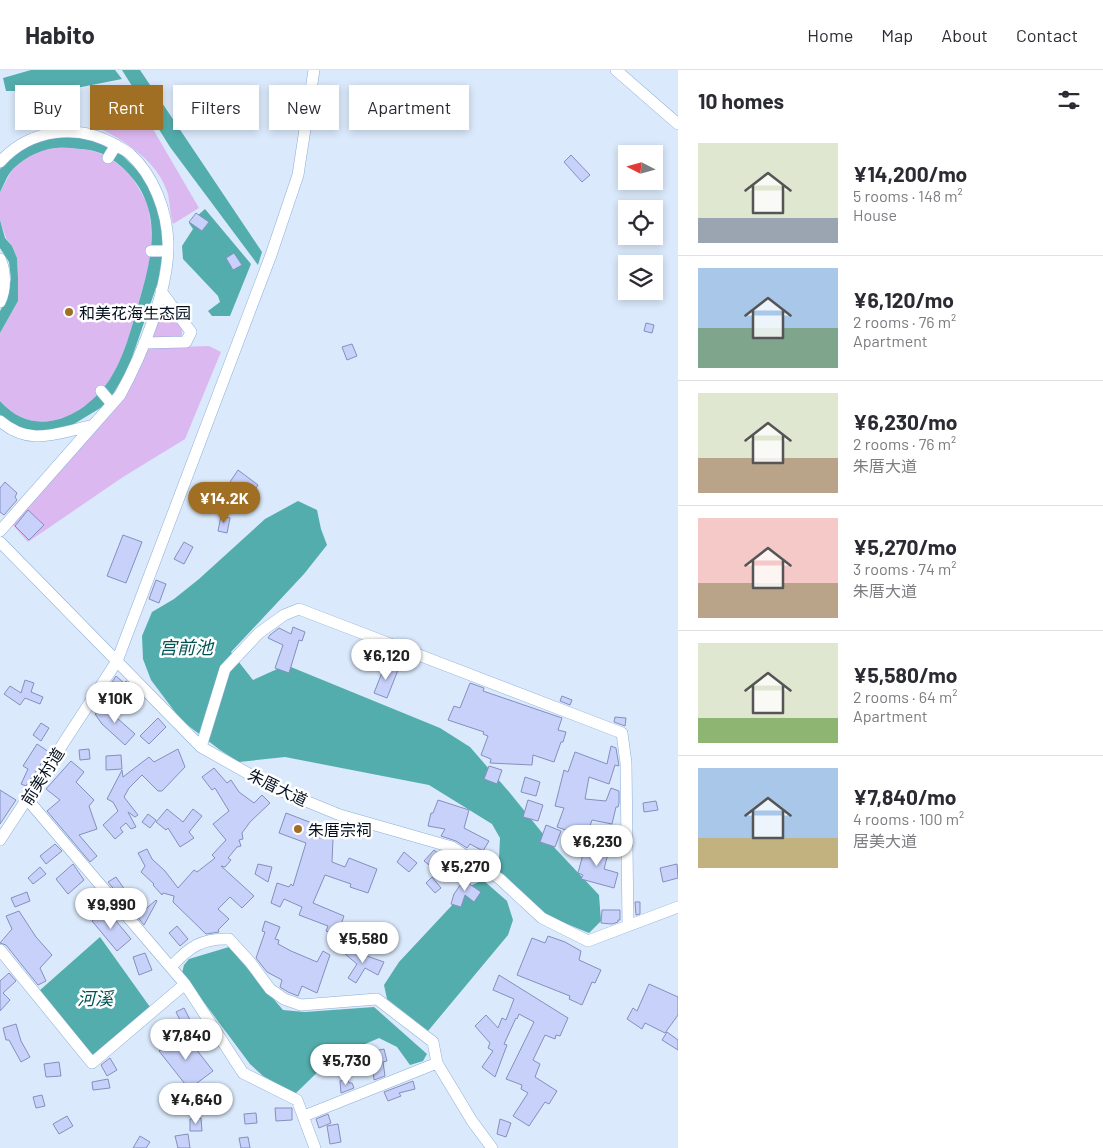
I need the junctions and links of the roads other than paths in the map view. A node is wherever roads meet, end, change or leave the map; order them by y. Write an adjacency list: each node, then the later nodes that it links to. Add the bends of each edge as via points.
1 (314, 70): 19 (street, 前美村道, via 298,176)
2 (616, 70): 3 (street)
3 (678, 124)
4 (116, 146): 5 (street); 6 (street, via 108,140 83,133 54,132 26,140 10,150); 8 (street, via 130,154 156,189 164,214)
5 (108, 158)
6 (0, 162)
7 (151, 251): 8 (street)
8 (167, 251): 10 (street)
9 (0, 259): 11 (street, via 4,284)
10 (161, 291): 12 (street); 12 (street, via 191,332 186,342)
11 (0, 302)
12 (144, 343): 14 (street, via 133,371)
13 (101, 391): 14 (street)
14 (112, 404): 16 (street)
15 (0, 421): 16 (street, via 22,434 37,437)
16 (91, 426): 17 (street)
17 (0, 531)
18 (0, 542): 19 (street, 朱厝大道)
19 (117, 661): 20 (street, 朱厝大道); 21 (street, 前美村道)
20 (200, 747): 24 (street, 朱厝大道, via 274,788 340,816 452,847 500,878 542,918 588,941); 24 (street, via 224,669 259,633 284,615 299,609 622,733 626,763)
21 (26, 799): 22 (street, 前美村道); 26 (street)
22 (0, 840)
23 (678, 908): 24 (street, 朱厝大道)
24 (628, 926)
25 (0, 950): 27 (street, via 92,1064)
26 (171, 967): 27 (street); 28 (street, via 185,951 196,945 214,939 230,939 270,989 301,1006 377,999 433,1042)
27 (185, 984): 29 (street, via 243,1073 297,1100)
28 (436, 1063): 29 (street); 31 (street)
29 (304, 1116): 30 (street)
30 (315, 1148)
31 (492, 1148)

